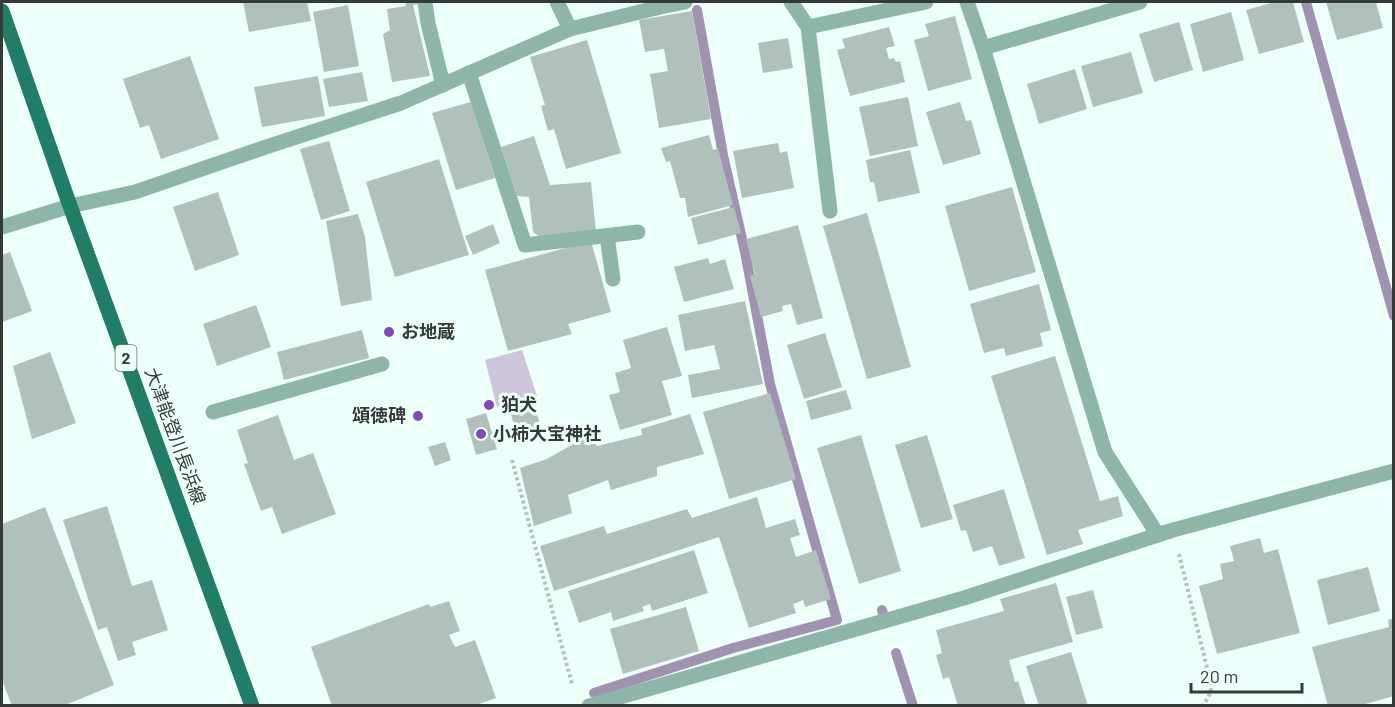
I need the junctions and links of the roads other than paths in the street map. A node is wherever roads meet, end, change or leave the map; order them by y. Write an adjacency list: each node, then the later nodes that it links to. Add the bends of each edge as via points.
1 (425, 2): 13 (street)
2 (557, 2): 10 (street)
3 (685, 2): 10 (street)
4 (792, 2): 9 (street)
5 (926, 2): 9 (street)
6 (967, 2): 11 (street)
7 (1140, 2): 11 (street)
8 (2, 11): 14 (main road, 大津能登川長浜線 / 2)
9 (808, 27): 15 (street)
10 (570, 29): 12 (street)
11 (984, 48): 23 (street, via 1106,452)
12 (469, 73): 13 (street); 18 (street, via 525,245)
13 (442, 85): 14 (street, via 401,103 135,192)
14 (70, 206): 16 (street); 24 (main road, 大津能登川長浜線 / 2)
15 (830, 211)
16 (2, 227)
17 (638, 232): 18 (street)
18 (608, 236): 19 (street)
19 (613, 279)
20 (382, 364): 21 (street)
21 (213, 411)
22 (1394, 471): 23 (street)
23 (1165, 533): 25 (street, via 964,598)
24 (252, 705)
25 (589, 705)

